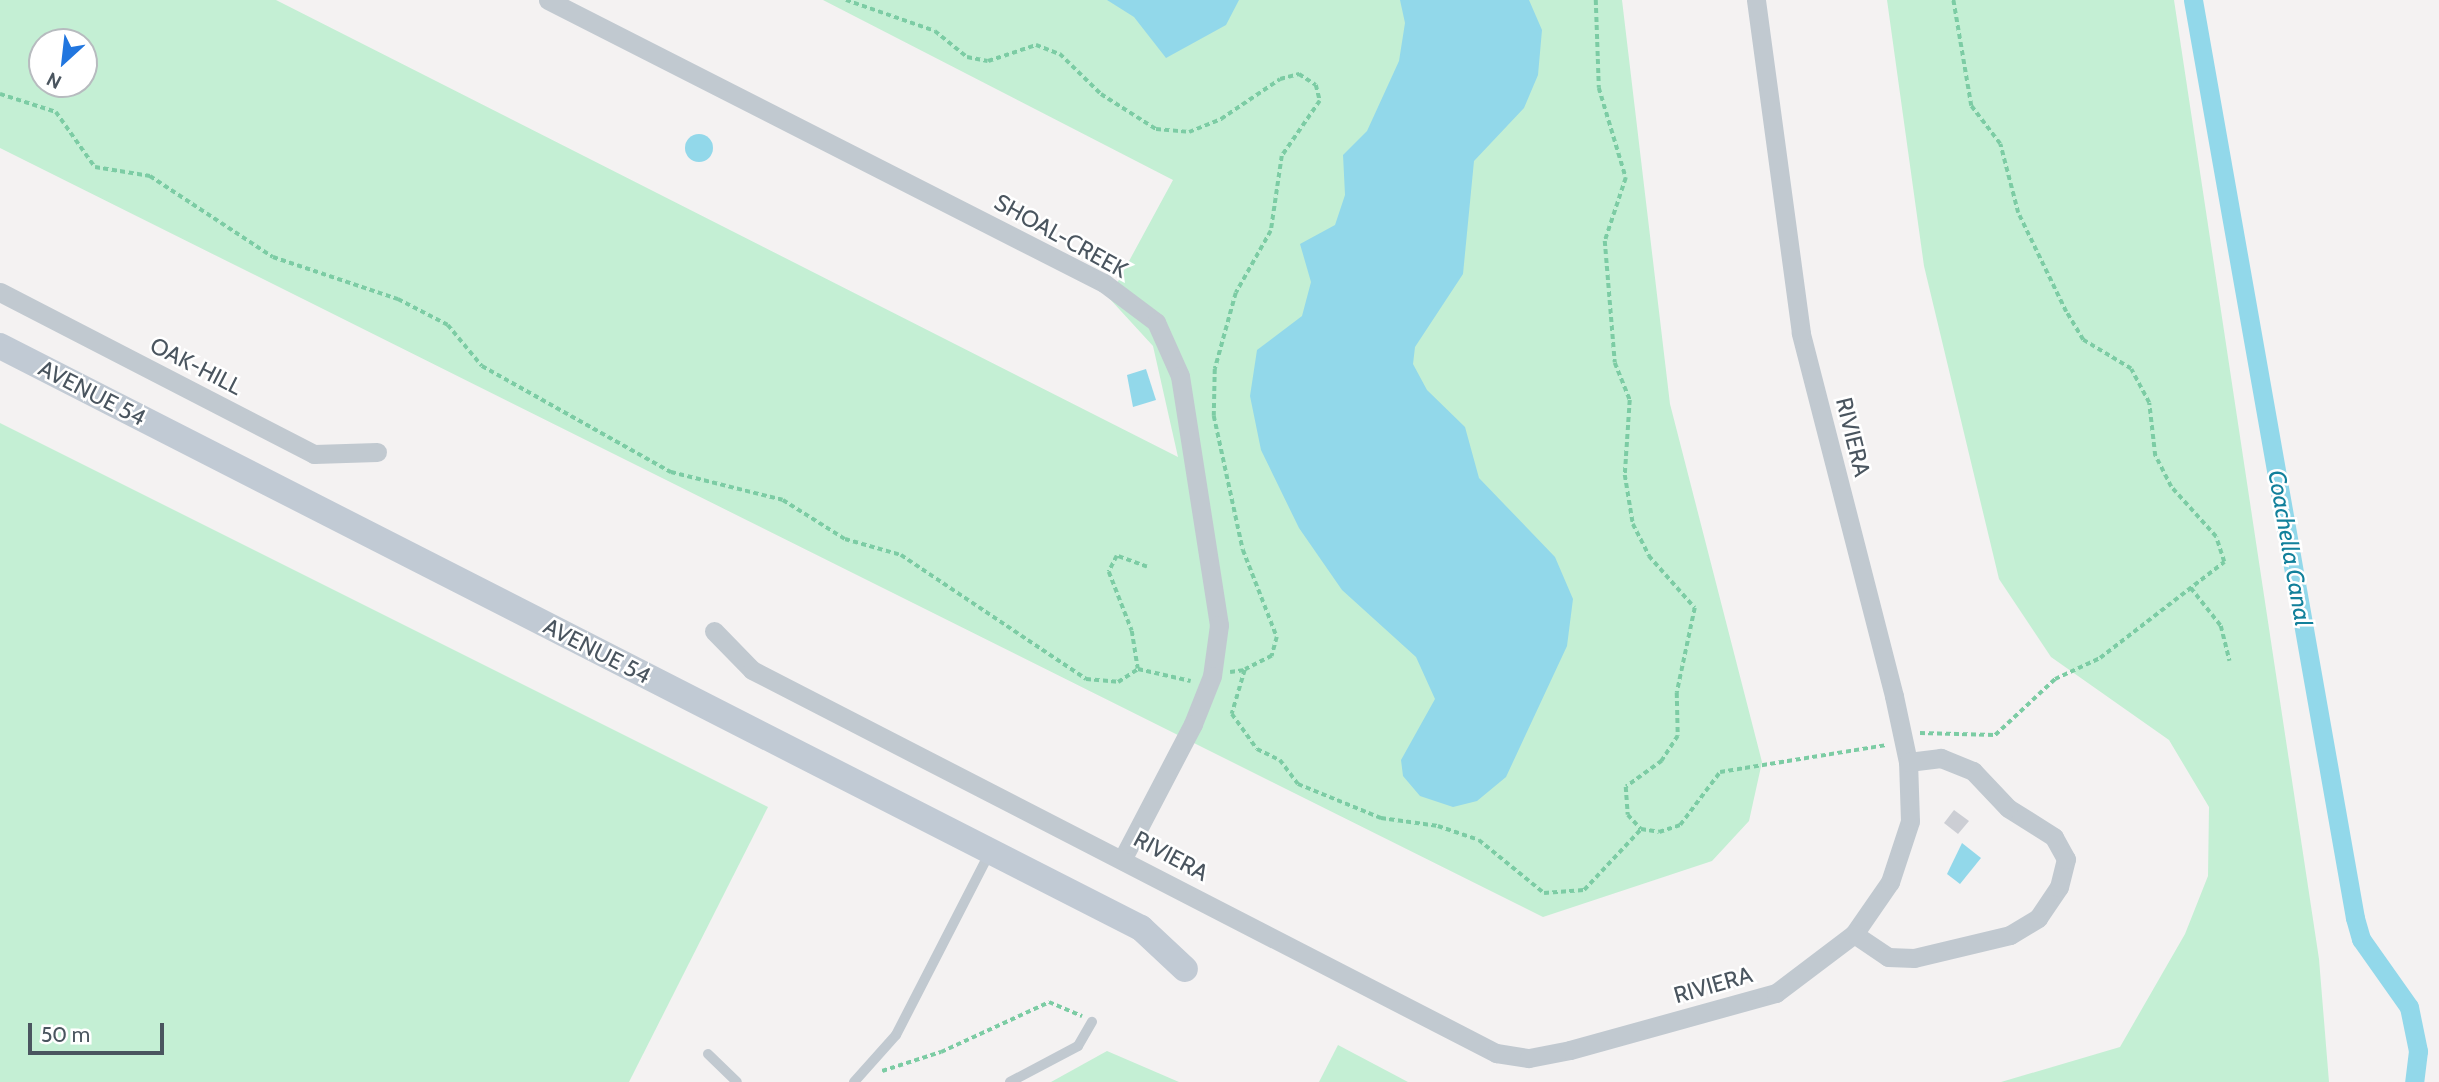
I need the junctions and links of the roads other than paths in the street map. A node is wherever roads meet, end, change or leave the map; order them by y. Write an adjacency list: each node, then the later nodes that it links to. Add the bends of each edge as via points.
1 (548, 0): 9 (street, SHOAL-CREEK, via 1104,283 1156,322 1180,376 1219,625 1212,676)
2 (1756, 0): 7 (street, RIVIERA, via 1801,333)
3 (0, 292): 5 (street, OAK-HILL, via 314,454)
4 (0, 346): 8 (street, AVENUE 54)
5 (377, 452)
6 (714, 631): 9 (street, RIVIERA, via 752,670)
7 (1908, 762): 10 (street, RIVIERA, via 1910,821 1890,881); 10 (street, via 1941,758 1973,771 2008,807 2054,837 2066,859 2059,887 2038,918 2010,935 1914,958 1888,957)
8 (990, 852): 11 (street, AVENUE 54, via 1141,928); 14 (lane, via 896,1035)
9 (1123, 858): 10 (street, RIVIERA, via 1496,1053 1529,1058 1776,993)
10 (1854, 934)
11 (1185, 968)
12 (1092, 1021): 16 (lane, via 1078,1046)
13 (708, 1054): 15 (lane)
14 (859, 1079)
15 (737, 1082)
16 (1010, 1082)

